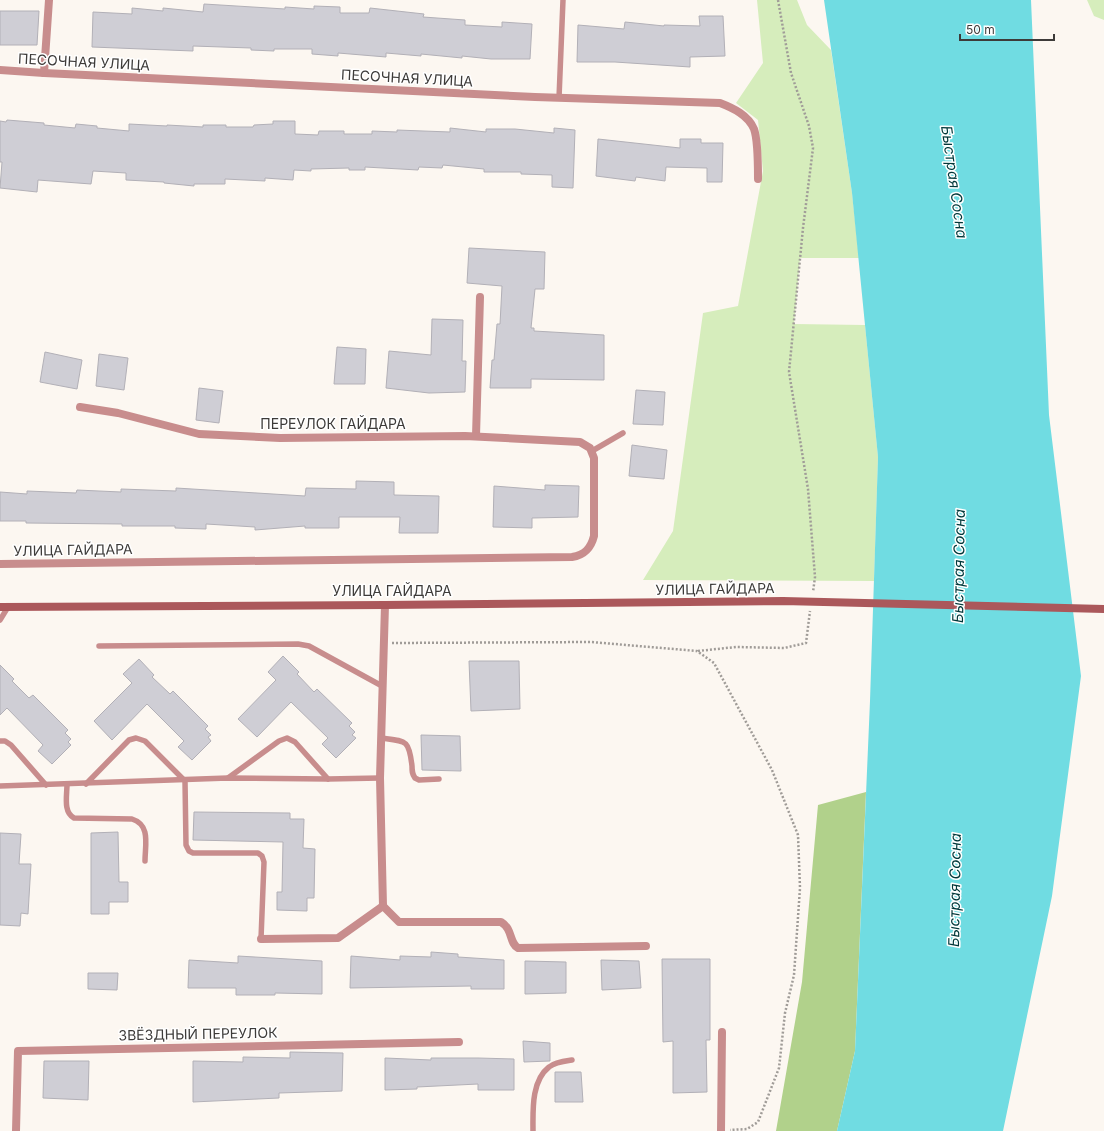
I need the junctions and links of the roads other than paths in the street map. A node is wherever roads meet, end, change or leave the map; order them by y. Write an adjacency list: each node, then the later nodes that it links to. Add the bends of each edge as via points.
1 (49, 0): 4 (street)
2 (562, 0): 5 (lane)
3 (0, 70): 4 (street, ПЕСОЧНАЯ УЛИЦА)
4 (44, 74): 5 (street, ПЕСОЧНАЯ УЛИЦА)
5 (559, 98): 6 (street, ПЕСОЧНАЯ УЛИЦА, via 720,103 730,107 740,113 754,130)
6 (758, 179)
7 (480, 297): 10 (street)
8 (80, 407): 10 (street, ПЕРЕУЛОК ГАЙДАРА, via 118,413 199,434 280,438)
9 (623, 433): 11 (lane)
10 (476, 436): 11 (street, ПЕРЕУЛОК ГАЙДАРА, via 573,441)
11 (589, 448): 12 (street, УЛИЦА ГАЙДАРА, via 594,458 594,536 587,552 576,556)
12 (0, 564)
13 (385, 605): 14 (main road, УЛИЦА ГАЙДАРА); 15 (main road, УЛИЦА ГАЙДАРА, via 783,601); 18 (street)
14 (4, 607): 16 (lane)
15 (1104, 609)
16 (0, 620)
17 (99, 646): 18 (lane, via 298,644 310,646)
18 (382, 686): 19 (street)
19 (381, 738): 22 (street); 24 (lane, via 401,740 407,745 415,778)
20 (0, 741): 28 (lane, via 11,745)
21 (228, 778): 23 (lane); 23 (lane, via 279,741 287,738 295,742); 25 (lane)
22 (380, 778): 23 (lane); 31 (street)
23 (328, 779)
24 (439, 779)
25 (185, 781): 27 (lane); 27 (lane, via 147,743 136,738 129,740); 32 (lane, via 186,845 189,851 258,853 262,856 264,862)
26 (67, 784): 27 (lane); 28 (lane); 30 (lane, via 66,808 68,814 74,818 132,819 142,824 145,832)
27 (86, 784)
28 (46, 785): 29 (lane)
29 (0, 786)
30 (145, 861)
31 (382, 906): 32 (street, via 338,938); 33 (street, via 399,922 501,922 508,928 518,948)
32 (261, 939)
33 (646, 946)
34 (722, 1032): 39 (street)
35 (459, 1042): 37 (street, ЗВЁЗДНЫЙ ПЕРЕУЛОК, via 18,1051)
36 (572, 1060): 38 (lane, via 561,1061 549,1067 541,1076 536,1088)
37 (16, 1131)
38 (533, 1131)
39 (721, 1131)

